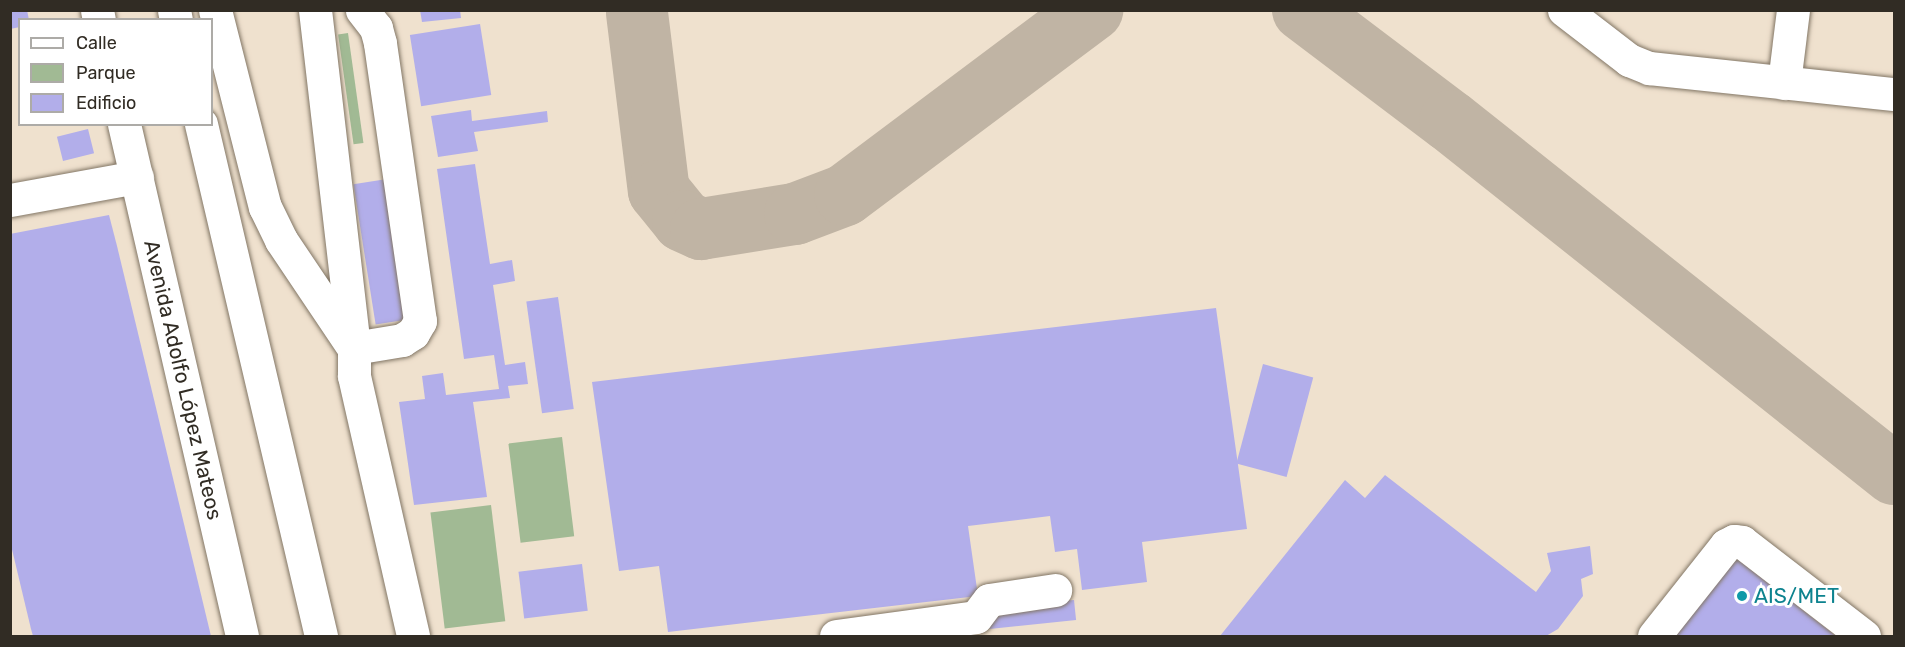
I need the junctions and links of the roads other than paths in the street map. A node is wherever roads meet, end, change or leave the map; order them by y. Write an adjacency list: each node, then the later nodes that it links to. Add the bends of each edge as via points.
1 (215, 10): 12 (street, via 265,207 281,240)
2 (315, 10): 12 (street)
3 (362, 10): 12 (street, via 376,28 380,43 420,321 413,333 402,340)
4 (1564, 10): 6 (street, via 1629,60 1649,68)
5 (1793, 10): 6 (street)
6 (1784, 83): 7 (street)
7 (1894, 94)
8 (124, 126): 10 (street, Avenida Adolfo López Mateos)
9 (201, 126): 15 (street)
10 (137, 177): 11 (street); 14 (street, Avenida Adolfo López Mateos)
11 (10, 200)
12 (354, 348): 16 (street, via 359,411)
13 (1055, 590): 17 (street, via 989,600 976,617)
14 (242, 636)
15 (321, 636)
16 (413, 636)
17 (836, 636)
18 (1654, 636): 19 (street, via 1726,545 1734,541 1742,542)
19 (1864, 636)

